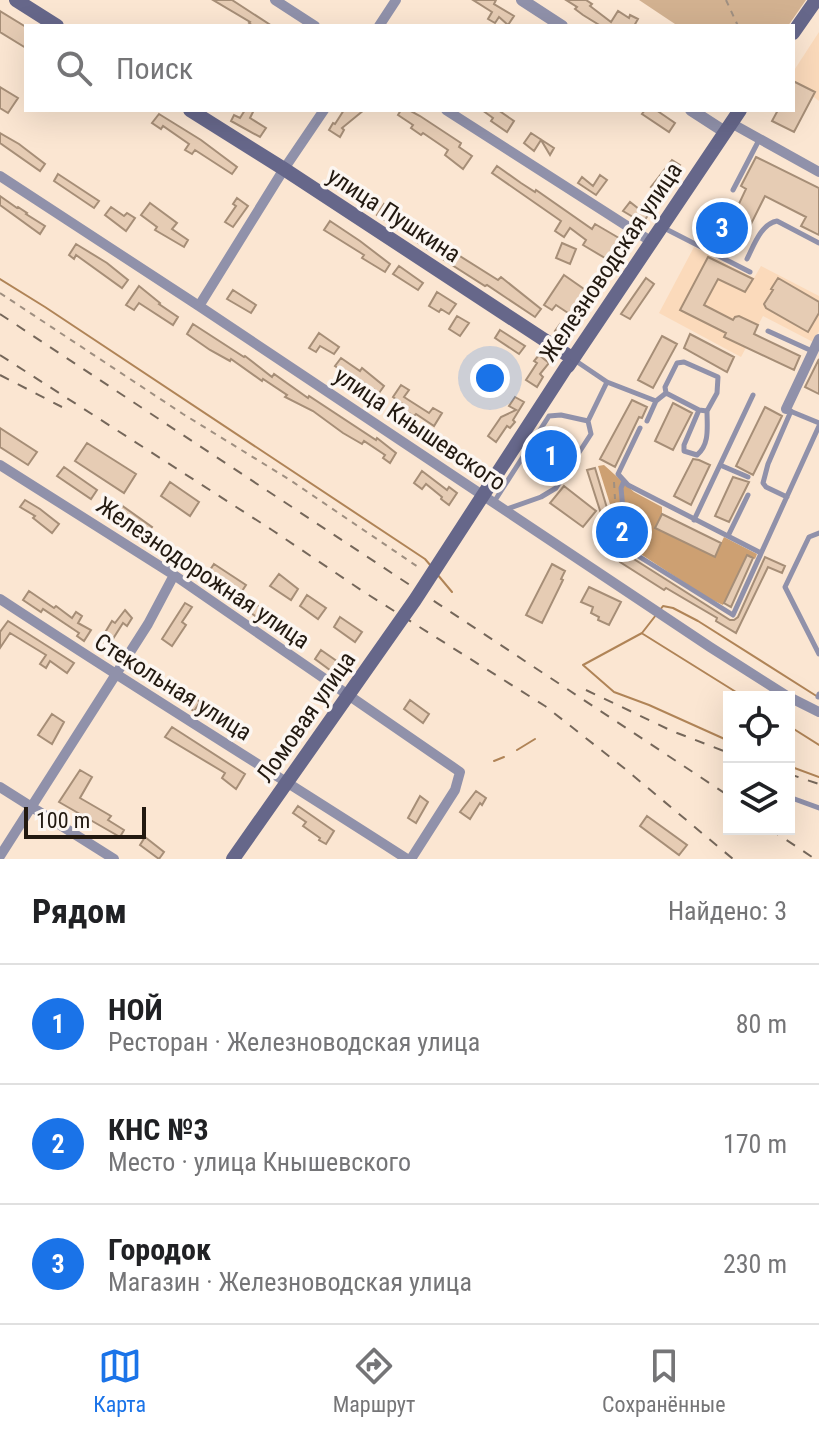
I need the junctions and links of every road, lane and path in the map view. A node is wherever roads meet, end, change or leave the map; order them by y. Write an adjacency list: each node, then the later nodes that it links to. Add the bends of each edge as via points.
1 (16, 0): 7 (main road)
2 (275, 0): 8 (street)
3 (396, 0): 9 (street)
4 (522, 0): 10 (street)
5 (726, 0): 11 (path)
6 (816, 0): 12 (main road)
7 (54, 24)
8 (312, 24)
9 (380, 24)
10 (559, 24)
11 (737, 24)
12 (795, 30)
13 (193, 112): 20 (main road, улица Пушкина)
14 (323, 112): 20 (street)
15 (449, 112): 25 (street)
16 (695, 112): 18 (street)
17 (739, 112): 18 (main road, Железноводская улица)
18 (728, 128): 19 (street); 24 (main road, Железноводская улица)
19 (760, 139): 21 (street); 23 (lane)
20 (284, 169): 30 (street); 34 (main road, улица Пушкина)
21 (819, 172)
22 (0, 176): 30 (street, улица Кнышевского)
23 (733, 190)
24 (662, 227): 25 (main road, Железноводская улица); 28 (lane)
25 (652, 242): 34 (main road, Железноводская улица)
26 (819, 243): 27 (lane, via 770,222)
27 (747, 259)
28 (750, 272)
29 (0, 293): 60 (path)
30 (199, 306): 52 (street, улица Кнышевского)
31 (768, 331): 33 (lane)
32 (819, 339): 33 (street)
33 (813, 351): 40 (street)
34 (570, 362): 35 (lane); 63 (main road, Железноводская улица, bridge)
35 (607, 382): 38 (lane); 42 (lane)
36 (666, 393): 38 (lane); 39 (lane); 41 (lane, via 677,363 684,362 718,377)
37 (753, 395): 47 (lane)
38 (656, 401): 43 (lane)
39 (699, 410): 41 (lane); 41 (lane, via 684,445 684,451 697,455 707,435)
40 (788, 410): 44 (lane); 51 (lane, via 763,483)
41 (707, 411)
42 (588, 421): 52 (lane, via 549,416); 53 (lane, via 591,434 556,488)
43 (647, 421)
44 (819, 425): 51 (lane)
45 (640, 428): 49 (lane, via 618,474)
46 (0, 465): 61 (street, Железнодорожная улица)
47 (720, 465): 48 (lane); 55 (lane)
48 (748, 477)
49 (624, 481): 54 (lane); 55 (lane)
50 (748, 495): 57 (lane)
51 (787, 497): 58 (lane)
52 (494, 502): 53 (street, улица Кнышевского)
53 (505, 509): 66 (street, улица Кнышевского)
54 (623, 509)
55 (694, 520): 57 (lane)
56 (819, 533): 64 (lane, via 809,537 785,587)
57 (728, 536): 58 (lane)
58 (761, 553): 59 (lane, via 733,615)
59 (635, 554)
60 (421, 569)
61 (174, 575): 65 (street); 76 (street, Железнодорожная улица, via 460,772 455,790)
62 (0, 599): 65 (street, Стекольная улица)
63 (415, 600): 75 (main road, Ломовая улица, bridge)
64 (819, 654)
65 (114, 674): 71 (street); 76 (street, Стекольная улица)
66 (779, 691)
67 (795, 700): 68 (street, улица Кнышевского)
68 (819, 712)
69 (0, 787): 71 (street)
70 (795, 799): 72 (lane)
71 (32, 808): 73 (street); 74 (street)
72 (819, 808)
73 (0, 856)
74 (114, 859)
75 (233, 859)
76 (409, 859)

